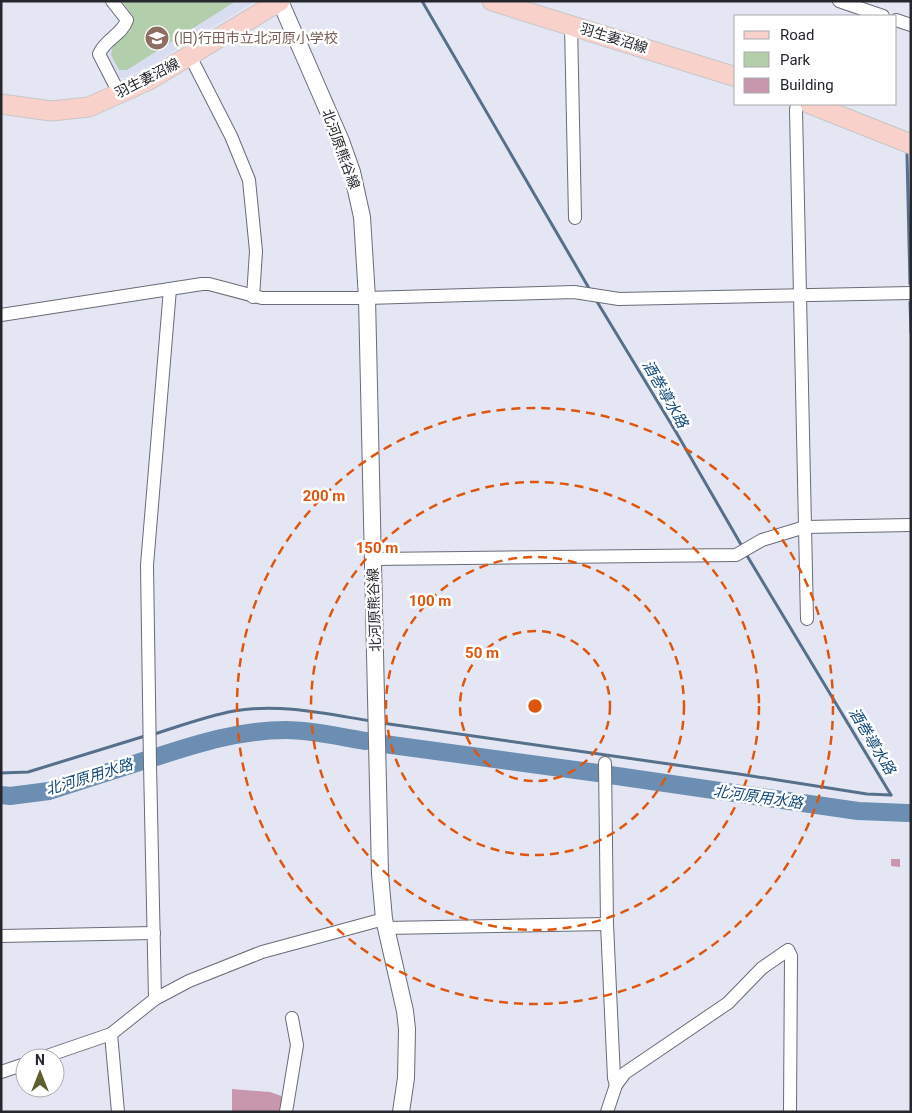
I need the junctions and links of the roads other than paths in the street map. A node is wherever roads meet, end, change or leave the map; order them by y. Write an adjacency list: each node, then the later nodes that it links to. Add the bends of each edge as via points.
1 (112, 1): 11 (street, via 126,20 124,28 102,46 99,54)
2 (280, 1): 9 (main road, 羽生妻沼線); 21 (main road, 北河原熊谷線, via 352,172 362,217)
3 (492, 1): 8 (main road, 羽生妻沼線)
4 (839, 1): 5 (street)
5 (880, 15)
6 (897, 20): 7 (street)
7 (911, 24)
8 (571, 25): 10 (main road, 羽生妻沼線); 16 (street)
9 (190, 56): 11 (main road, 羽生妻沼線); 20 (street, via 231,136 249,180 256,251)
10 (734, 76)
11 (119, 93): 12 (main road, 羽生妻沼線, via 89,107 71,111)
12 (1, 104)
13 (797, 105): 19 (street)
14 (813, 105): 15 (main road)
15 (911, 144)
16 (575, 218)
17 (170, 289): 20 (street, via 209,284); 22 (street); 30 (street, via 147,565)
18 (911, 293): 19 (street)
19 (800, 295): 21 (street, via 620,299 574,292); 24 (street)
20 (253, 297): 21 (street)
21 (367, 298): 25 (main road, 北河原熊谷線)
22 (1, 315)
23 (911, 524): 24 (street)
24 (805, 527): 25 (street, via 762,540 736,555); 26 (street)
25 (373, 559): 28 (main road, 北河原熊谷線, via 380,874)
26 (807, 619)
27 (605, 763): 29 (street)
28 (385, 923): 29 (street); 32 (street, via 262,952 189,981); 41 (main road, 北河原熊谷線, via 406,1011 406,1078)
29 (607, 924): 38 (street)
30 (154, 934): 31 (street); 32 (street)
31 (1, 936)
32 (156, 999): 34 (street)
33 (292, 1018): 40 (street, via 297,1045)
34 (111, 1034): 35 (street); 39 (street)
35 (65, 1050)
36 (15, 1067): 37 (street)
37 (1, 1072)
38 (616, 1085): 42 (street); 43 (street, via 625,1073 728,1003 762,968 788,950 791,956)
39 (118, 1112)
40 (286, 1112)
41 (402, 1112)
42 (607, 1112)
43 (790, 1112)

